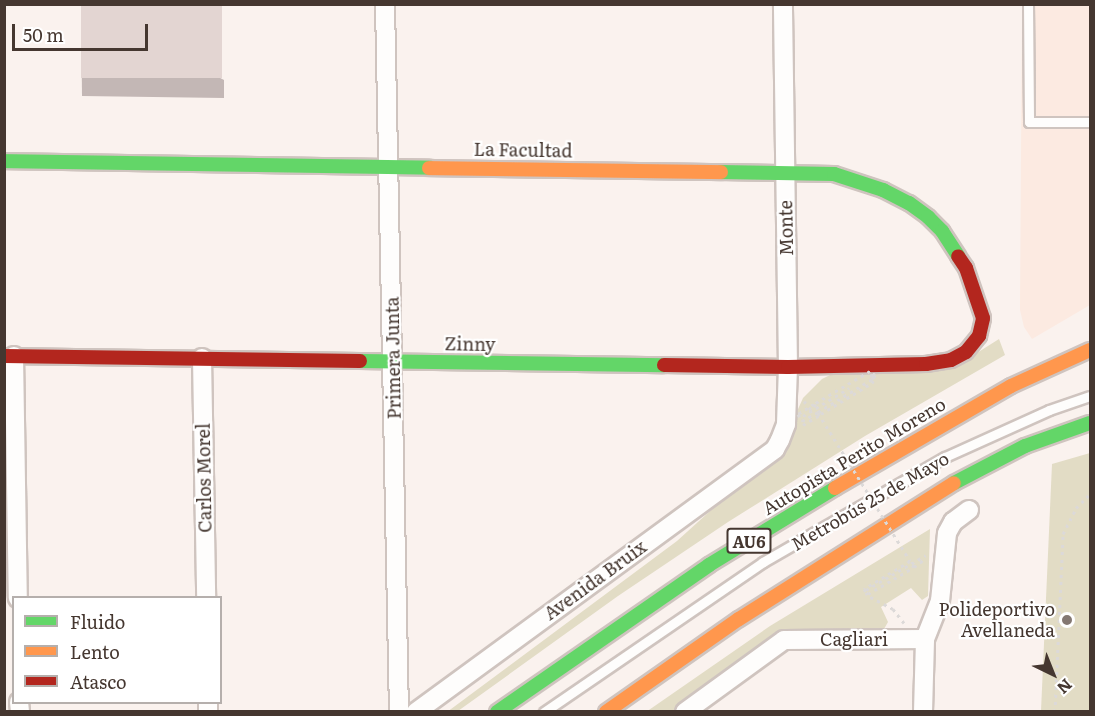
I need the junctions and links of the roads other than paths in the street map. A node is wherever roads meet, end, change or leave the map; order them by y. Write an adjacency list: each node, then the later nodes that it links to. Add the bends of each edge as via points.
1 (385, 4): 6 (street, Primera Junta)
2 (783, 4): 7 (street, Monte)
3 (1028, 4): 4 (lane, via 1029,122)
4 (1090, 122)
5 (4, 161): 6 (main road, La Facultad)
6 (388, 166): 7 (main road, La Facultad); 11 (street, Primera Junta)
7 (786, 172): 12 (main road, La Facultad, via 825,173 856,180 909,203 942,231 966,268 983,318 974,345 951,360); 13 (street, Monte)
8 (1090, 350): 23 (main road, Autopista Perito Moreno / AU6, via 1011,386 883,458 709,565)
9 (9, 356): 10 (main road, Zinny); 18 (street)
10 (202, 358): 11 (main road, Zinny); 19 (street, Carlos Morel)
11 (393, 361): 13 (main road, Zinny); 21 (street, Primera Junta)
12 (935, 363): 13 (main road, Zinny)
13 (788, 367): 16 (street, Monte, via 786,424)
14 (1090, 396): 24 (lane, Metrobús 25 de Mayo, via 945,457 783,550)
15 (1090, 423): 25 (main road, via 1025,446 953,483 739,619)
16 (774, 449): 22 (street, Avenida Bruix)
17 (969, 510): 20 (street, via 953,522 947,533 940,602)
18 (18, 596)
19 (206, 596)
20 (925, 639): 26 (street, Cagliari, via 784,640); 27 (street)
21 (399, 711)
22 (416, 711)
23 (497, 711)
24 (544, 711)
25 (606, 711)
26 (685, 711)
27 (923, 711)

